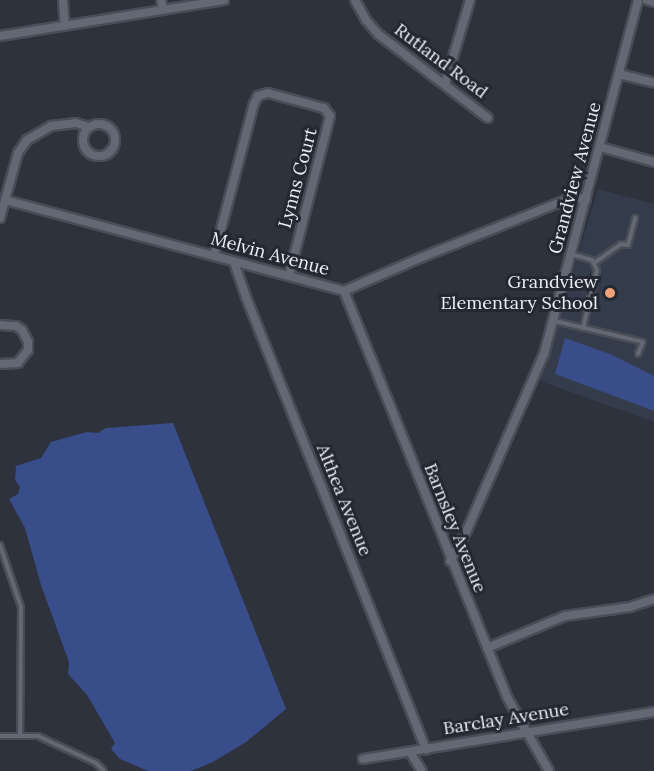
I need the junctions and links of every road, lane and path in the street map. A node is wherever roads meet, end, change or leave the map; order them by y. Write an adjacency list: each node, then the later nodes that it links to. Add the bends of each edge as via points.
1 (63, 0): 9 (street)
2 (224, 0): 8 (street)
3 (355, 0): 13 (street, Rutland Road, via 378,34)
4 (470, 0): 13 (street)
5 (638, 0): 11 (street, Grandview Avenue)
6 (646, 0): 7 (street)
7 (654, 2)
8 (162, 5): 9 (street)
9 (65, 26): 10 (street)
10 (0, 36)
11 (620, 74): 12 (street); 16 (street, Grandview Avenue)
12 (654, 83)
13 (445, 84): 14 (street, Rutland Road)
14 (488, 118)
15 (88, 127): 19 (street, via 76,123 51,126 27,140 18,153)
16 (600, 147): 17 (street); 18 (street, Grandview Avenue)
17 (654, 162)
18 (586, 199): 22 (street, Grandview Avenue); 27 (street, Melvin Avenue, via 571,198)
19 (5, 200): 20 (street); 23 (street, Melvin Avenue)
20 (0, 218)
21 (635, 218): 25 (lane, via 628,245 621,244)
22 (572, 254): 25 (lane); 28 (street, Grandview Avenue)
23 (214, 256): 24 (street, Melvin Avenue); 26 (street, Lynns Court, via 254,104 258,96 268,93 320,107 330,116)
24 (234, 262): 26 (street, Melvin Avenue); 41 (street, Althea Avenue)
25 (594, 263): 30 (lane, via 598,276)
26 (289, 276): 27 (street, Melvin Avenue)
27 (344, 291): 34 (street, Barnsley Avenue)
28 (554, 321): 30 (lane); 34 (street, Grandview Avenue, via 536,374)
29 (0, 325): 32 (street, via 16,326 28,342 28,350 18,363)
30 (583, 327): 31 (lane, via 643,342)
31 (638, 354)
32 (0, 364)
33 (0, 545): 39 (lane, via 21,607)
34 (450, 561): 36 (street, Barnsley Avenue)
35 (654, 599): 36 (street, via 630,607 566,616)
36 (487, 648): 38 (street, Barnsley Avenue)
37 (653, 714): 38 (street, Barclay Avenue)
38 (525, 733): 41 (street, Barclay Avenue); 46 (street, Barnsley Avenue)
39 (20, 735): 40 (lane); 44 (lane, via 52,741)
40 (0, 736)
41 (426, 749): 42 (street, Barclay Avenue)
42 (410, 752): 43 (street, Barclay Avenue); 45 (street)
43 (363, 759)
44 (104, 771)
45 (422, 771)
46 (549, 771)

